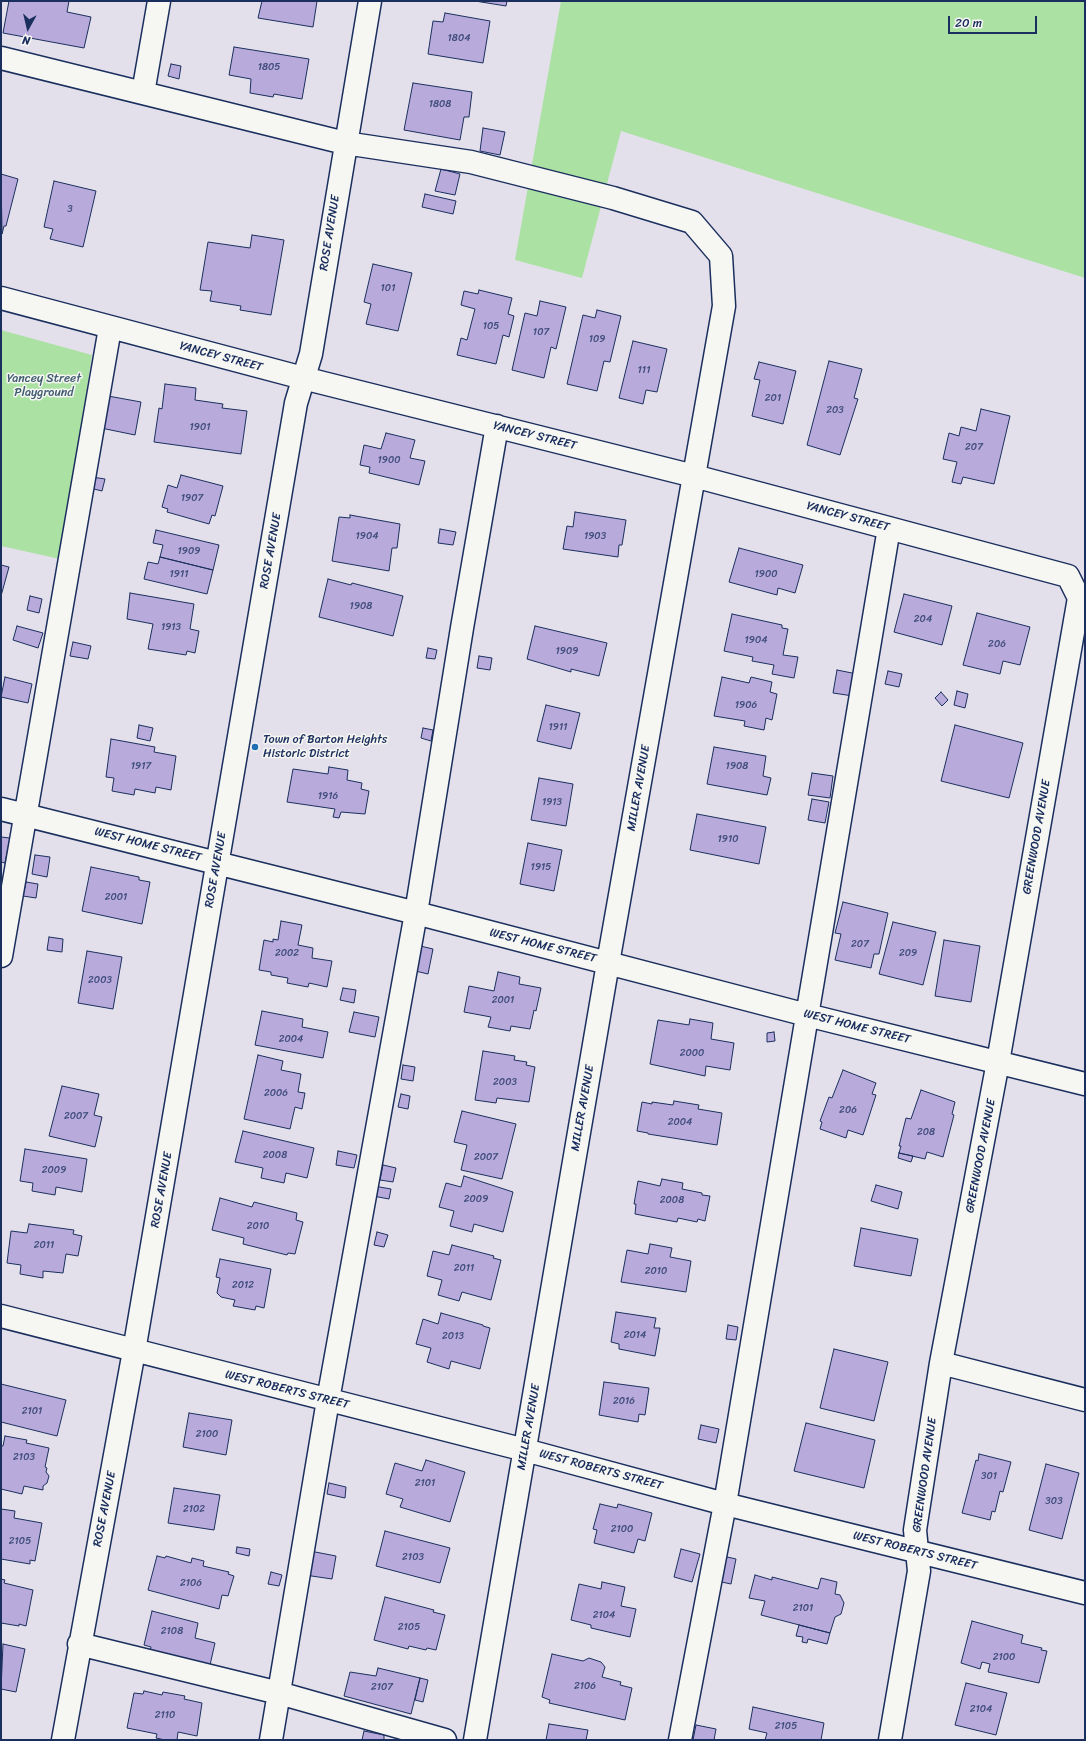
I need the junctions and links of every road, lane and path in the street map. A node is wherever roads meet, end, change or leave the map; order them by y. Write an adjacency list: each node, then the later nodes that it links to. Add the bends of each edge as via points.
1 (159, 1): 4 (street)
2 (370, 1): 5 (street, ROSE AVENUE)
3 (1, 58): 4 (street, MILLER AVENUE)
4 (143, 93): 5 (street, MILLER AVENUE)
5 (345, 143): 8 (street, ROSE AVENUE, via 311,354); 10 (street, MILLER AVENUE, via 471,162 613,198 692,222 721,256 724,306)
6 (1, 298): 7 (street, YANCEY STREET)
7 (110, 328): 8 (street, YANCEY STREET); 14 (street)
8 (303, 378): 9 (street, YANCEY STREET); 15 (street, ROSE AVENUE, via 295,411)
9 (497, 426): 10 (street, YANCEY STREET); 16 (street)
10 (694, 476): 11 (street, YANCEY STREET); 18 (street, MILLER AVENUE)
11 (890, 528): 12 (street, YANCEY STREET); 19 (street)
12 (1068, 576): 20 (street, GREENWOOD AVENUE, via 1079,598)
13 (1, 809): 14 (street, WEST HOME STREET)
14 (26, 815): 15 (street, WEST HOME STREET); 17 (street)
15 (218, 862): 16 (street, WEST HOME STREET); 23 (street, ROSE AVENUE)
16 (416, 913): 18 (street, WEST HOME STREET); 25 (street)
17 (1, 956)
18 (608, 963): 19 (street, WEST HOME STREET); 27 (street, MILLER AVENUE)
19 (807, 1015): 20 (street, WEST HOME STREET); 28 (street)
20 (998, 1062): 21 (street, WEST HOME STREET); 24 (street, GREENWOOD AVENUE)
21 (1085, 1084)
22 (1, 1316): 23 (street, WEST ROBERTS STREET)
23 (134, 1351): 25 (street, WEST ROBERTS STREET); 31 (street, ROSE AVENUE)
24 (941, 1363): 26 (street); 29 (street, GREENWOOD AVENUE, via 915,1530)
25 (328, 1400): 27 (street, WEST ROBERTS STREET); 32 (street)
26 (1085, 1400)
27 (525, 1450): 28 (street, WEST ROBERTS STREET); 36 (street, MILLER AVENUE)
28 (725, 1504): 29 (street, WEST ROBERTS STREET); 37 (street)
29 (917, 1552): 30 (street, WEST ROBERTS STREET); 38 (street, GREENWOOD AVENUE, via 919,1571)
30 (1085, 1593)
31 (79, 1644): 32 (street); 33 (street, ROSE AVENUE)
32 (279, 1693): 34 (street); 35 (street)
33 (63, 1740)
34 (271, 1740)
35 (446, 1740)
36 (475, 1740)
37 (680, 1740)
38 (890, 1740)

